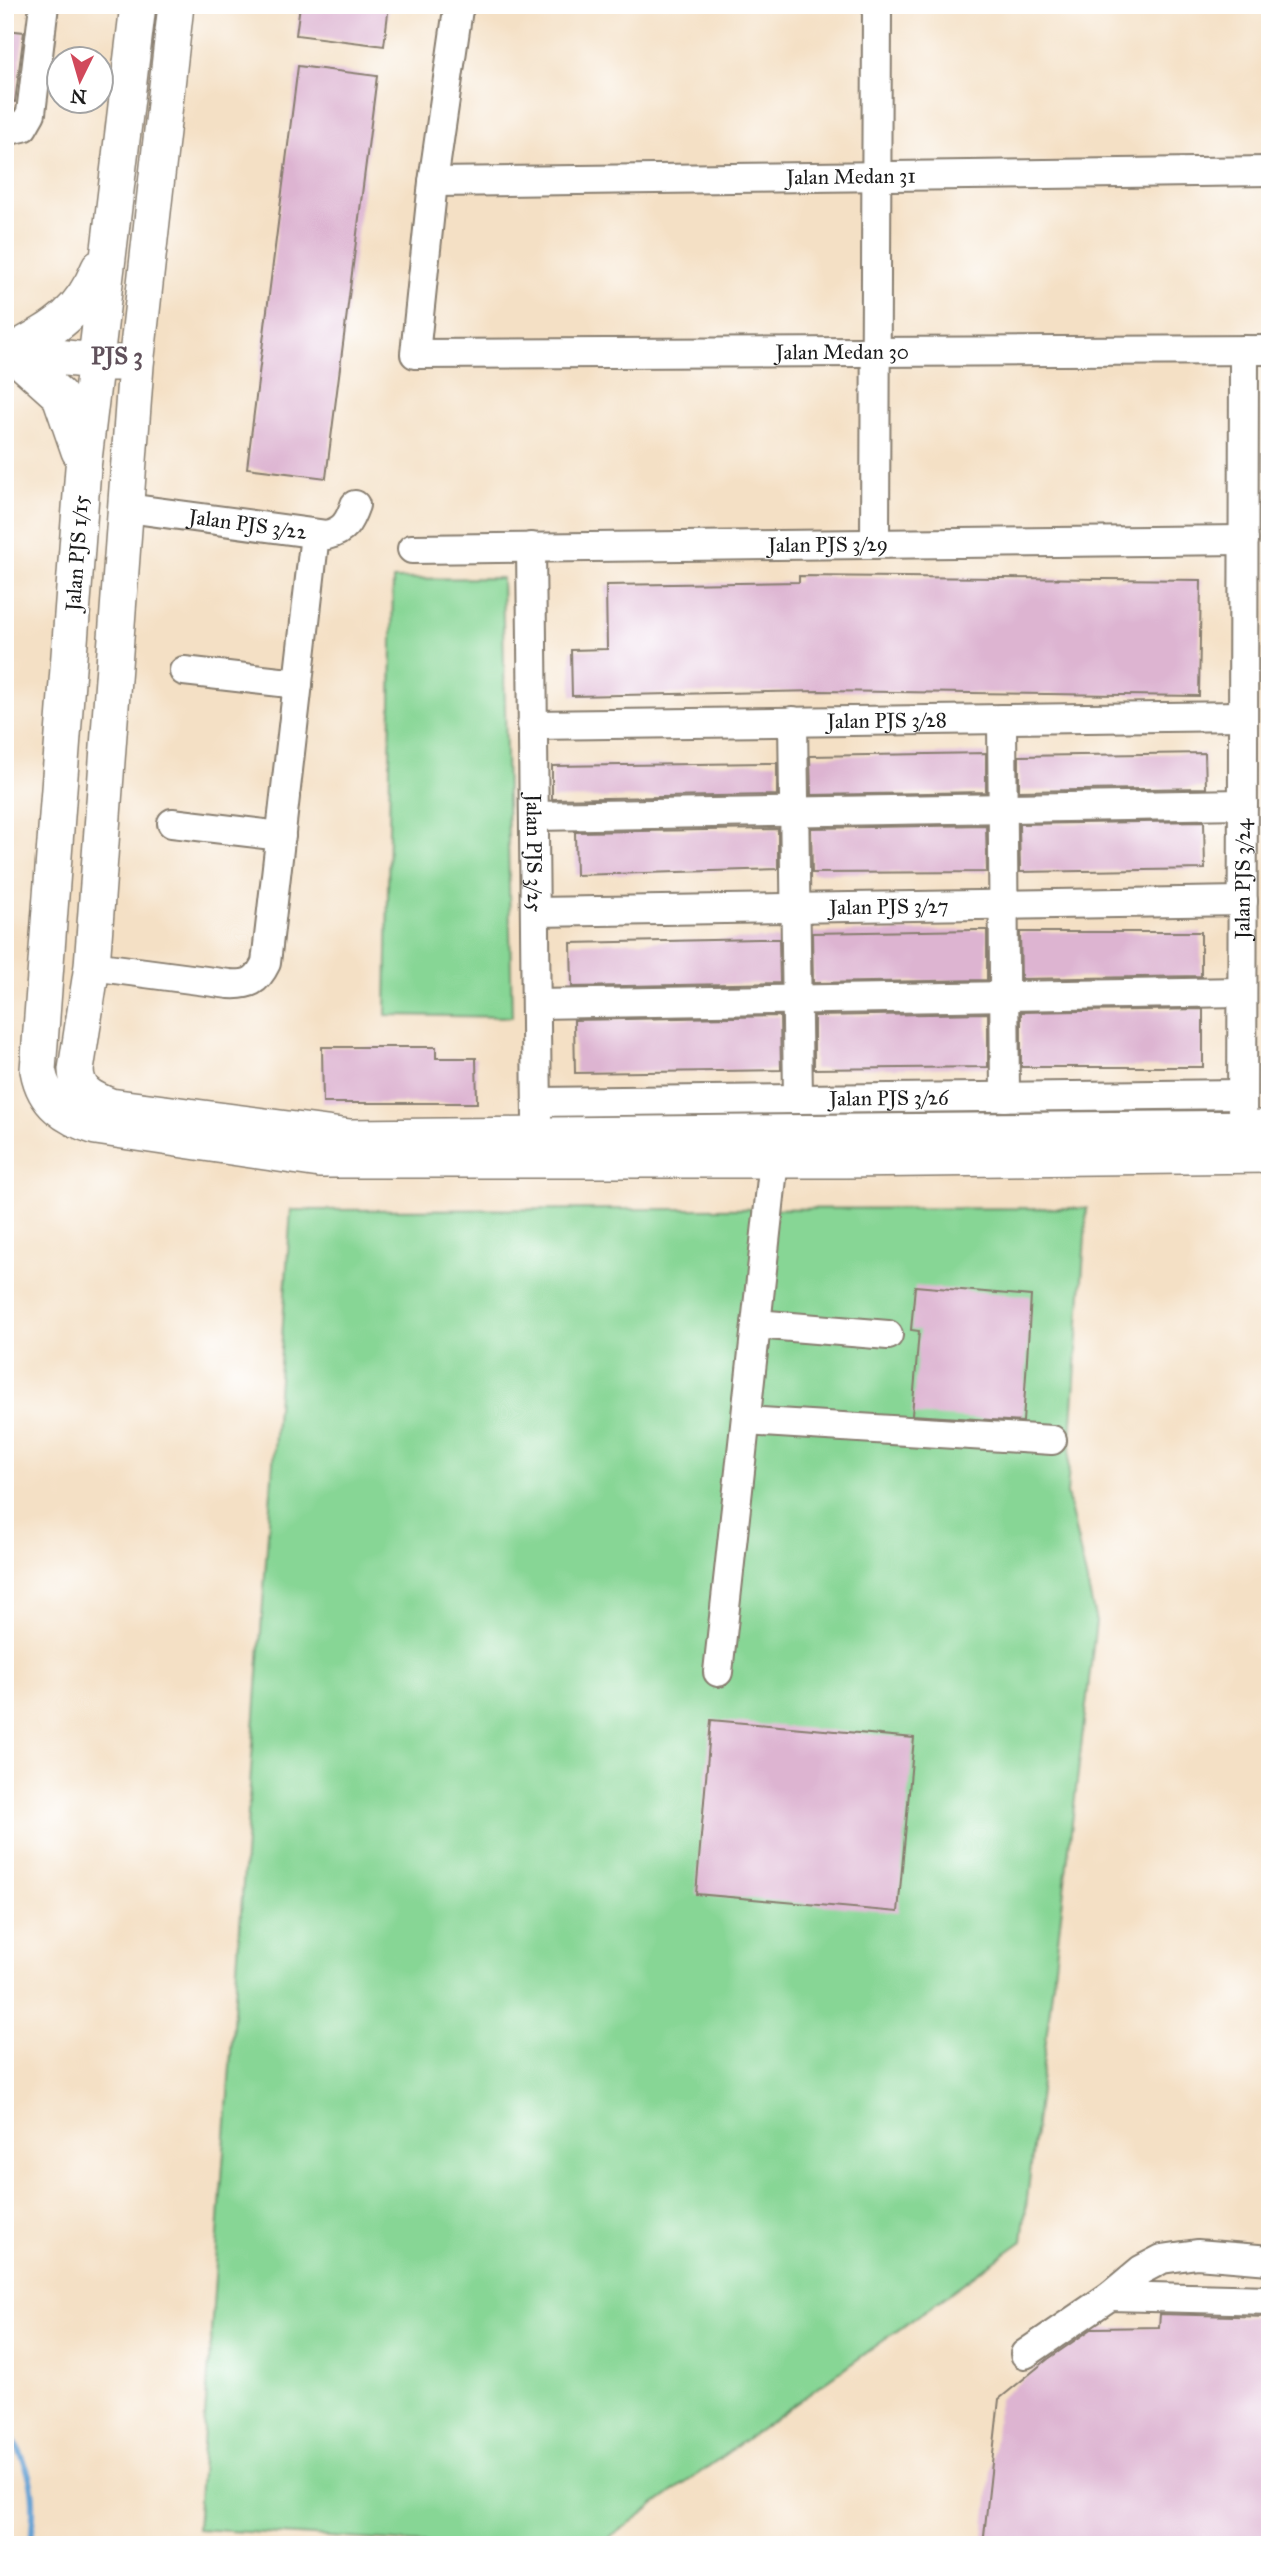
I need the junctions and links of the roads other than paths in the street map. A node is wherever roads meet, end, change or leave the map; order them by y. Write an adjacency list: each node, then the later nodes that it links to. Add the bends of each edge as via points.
1 (44, 5): 6 (street, via 31,113 23,127)
2 (138, 5): 10 (main road, Jalan PJS 1/15)
3 (176, 5): 15 (main road)
4 (461, 5): 9 (street)
5 (877, 5): 8 (street)
6 (5, 131)
7 (1270, 171): 8 (street, Jalan Medan 31)
8 (875, 175): 9 (street, Jalan Medan 31); 13 (street)
9 (433, 182): 13 (street, Jalan Medan 30, via 415,354)
10 (107, 249): 12 (main road, via 90,291 72,314); 14 (main road, Jalan PJS 1/15)
11 (1257, 350): 13 (street, Jalan Medan 30); 20 (street, Jalan PJS 3/24)
12 (8, 352): 14 (main road); 16 (main road, via 60,396)
13 (875, 352): 21 (street)
14 (94, 360): 15 (main road); 16 (main road, Jalan PJS 1/15)
15 (136, 365): 18 (main road)
16 (83, 468): 45 (main road, Jalan PJS 1/15, via 38,1070 41,1086)
17 (355, 505): 19 (street, Jalan PJS 3/22, via 341,531)
18 (127, 508): 19 (street, Jalan PJS 3/22); 40 (main road)
19 (315, 534): 25 (street)
20 (1244, 540): 21 (street, Jalan PJS 3/29); 26 (street, Jalan PJS 3/24)
21 (875, 544): 22 (street, Jalan PJS 3/29)
22 (531, 547): 23 (street, Jalan PJS 3/29); 29 (street, Jalan PJS 3/25)
23 (412, 548)
24 (184, 671): 25 (street)
25 (298, 684): 35 (street)
26 (1243, 716): 27 (street, Jalan PJS 3/28); 30 (street, Jalan PJS 3/24)
27 (1002, 719): 28 (street, Jalan PJS 3/28); 31 (street)
28 (793, 721): 29 (street, Jalan PJS 3/28); 32 (street)
29 (532, 724): 33 (street, Jalan PJS 3/25)
30 (1243, 804): 31 (street); 36 (street, Jalan PJS 3/24)
31 (1003, 808): 32 (street); 37 (street)
32 (794, 812): 33 (street); 38 (street)
33 (534, 816): 39 (street, Jalan PJS 3/25)
34 (172, 822): 35 (street)
35 (281, 835): 40 (street, via 266,963 249,985)
36 (1242, 901): 37 (street, Jalan PJS 3/27); 41 (street, Jalan PJS 3/24)
37 (1003, 905): 38 (street, Jalan PJS 3/27); 42 (street)
38 (795, 908): 39 (street, Jalan PJS 3/27); 43 (street)
39 (535, 912): 44 (street, Jalan PJS 3/25)
40 (92, 966): 45 (main road, via 83,1039 76,1070); 49 (main road, via 96,1054 102,1076 113,1094)
41 (1242, 992): 42 (street); 46 (street, Jalan PJS 3/24)
42 (1004, 996): 43 (street); 47 (street)
43 (797, 999): 44 (street); 48 (street)
44 (536, 1004): 50 (street, Jalan PJS 3/25)
45 (64, 1093): 49 (main road); 50 (main road, via 72,1120 96,1127 320,1160)
46 (1242, 1094): 47 (street, Jalan PJS 3/26); 51 (street, Jalan PJS 3/24)
47 (1004, 1097): 48 (street, Jalan PJS 3/26)
48 (798, 1099): 50 (street, Jalan PJS 3/26)
49 (134, 1109): 50 (main road, via 350,1137)
50 (537, 1132): 51 (main road); 52 (main road)
51 (1256, 1142): 52 (main road)
52 (774, 1160): 53 (street)
53 (756, 1325): 54 (street); 55 (street)
54 (888, 1335)
55 (746, 1421): 56 (street); 57 (street)
56 (1052, 1440)
57 (718, 1672)
58 (1270, 2260): 59 (street, via 1197,2254 1162,2259)
59 (1110, 2296): 60 (street); 61 (street)
60 (1270, 2300)
61 (1026, 2354)

